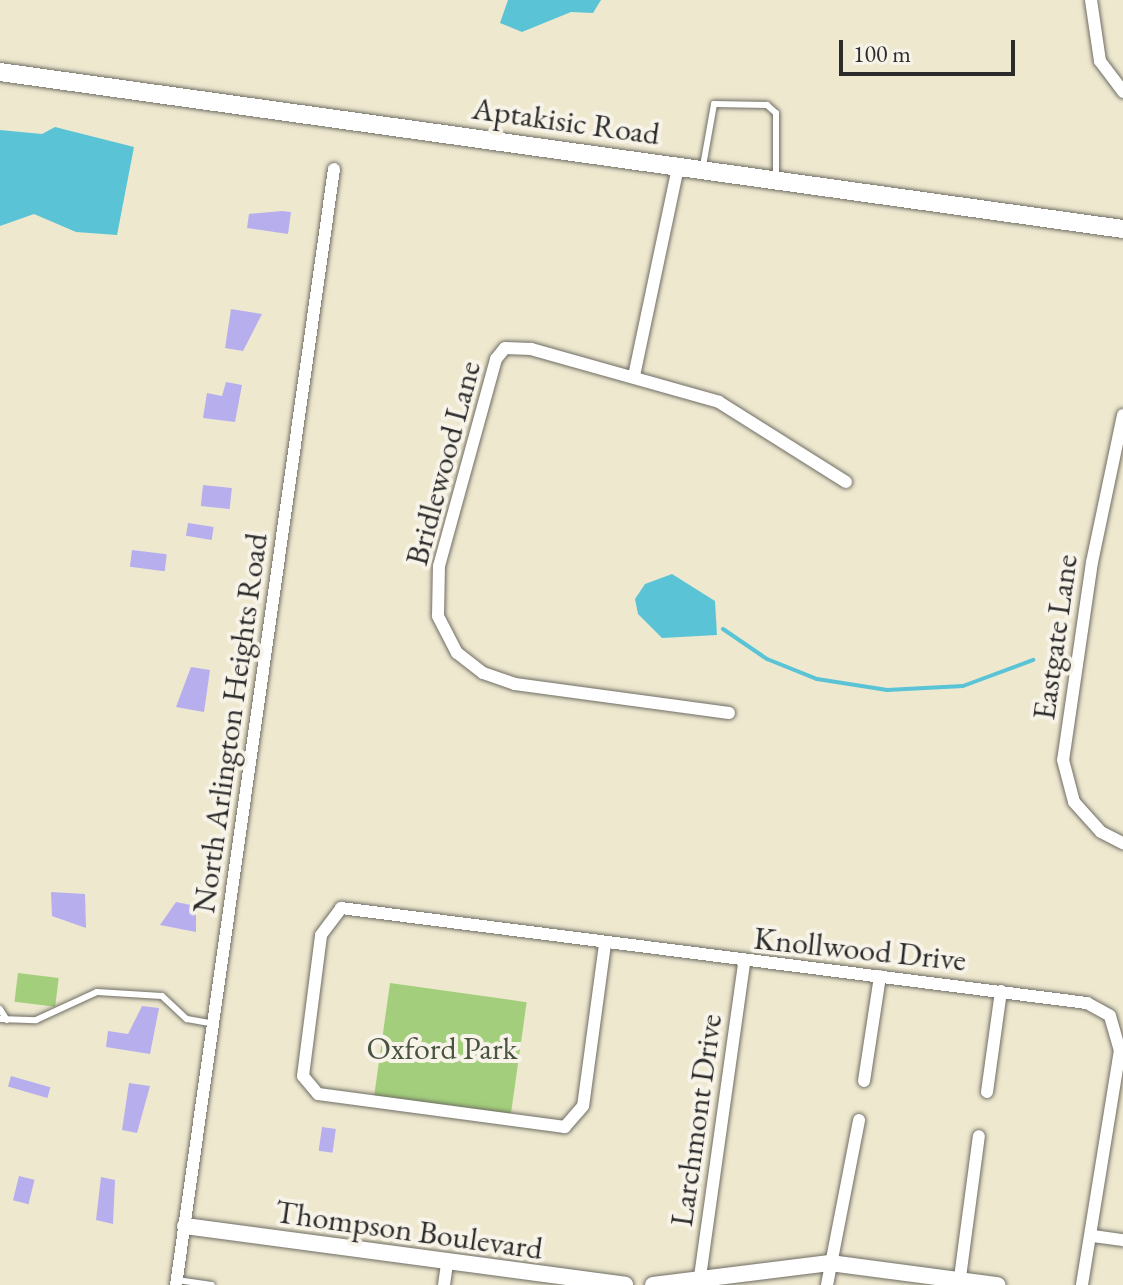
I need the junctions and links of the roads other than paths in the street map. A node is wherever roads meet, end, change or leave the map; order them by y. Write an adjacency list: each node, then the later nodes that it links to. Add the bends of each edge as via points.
1 (1091, 0): 3 (street, via 1100,61)
2 (0, 72): 4 (main road, Aptakisic Road)
3 (1123, 92)
4 (678, 167): 6 (main road, Aptakisic Road); 9 (street)
5 (334, 169): 20 (street, North Arlington Heights Road)
6 (702, 170): 7 (main road, Aptakisic Road); 7 (lane, via 714,104 767,105 776,113)
7 (776, 180): 8 (main road, Aptakisic Road)
8 (1123, 229)
9 (634, 376): 11 (street, via 740,413); 12 (street, Bridlewood Lane, via 531,349 501,352 439,566 438,616 457,653 497,680)
10 (1123, 415): 13 (street, Eastgate Lane, via 1092,562 1063,760 1074,802 1101,832)
11 (846, 482)
12 (729, 713)
13 (1123, 843)
14 (605, 944): 14 (street, Knollwood Drive, via 356,908 331,915 321,935 302,1062 309,1088 545,1128 565,1127 583,1106); 15 (street, Knollwood Drive)
15 (744, 962): 16 (street, Knollwood Drive); 35 (street, Larchmont Drive)
16 (880, 976): 17 (street, Knollwood Drive); 21 (street)
17 (1001, 991): 22 (street); 23 (street, Knollwood Drive, via 1087,1003 1110,1016 1120,1050)
18 (0, 1009): 19 (lane)
19 (3, 1020): 20 (lane, via 36,1020 97,992 162,996 187,1019)
20 (214, 1024): 26 (street, North Arlington Heights Road)
21 (864, 1081)
22 (987, 1092)
23 (1117, 1116): 27 (street, Knollwood Drive)
24 (859, 1120): 30 (street)
25 (979, 1136): 31 (street)
26 (185, 1226): 29 (street, Thompson Boulevard); 32 (street, North Arlington Heights Road)
27 (1093, 1236): 28 (street); 42 (street, Knollwood Drive)
28 (1123, 1240)
29 (447, 1263): 34 (street, Thompson Boulevard); 37 (street)
30 (830, 1263): 31 (street); 35 (street); 40 (street)
31 (960, 1281): 41 (street)
32 (177, 1282): 33 (lane)
33 (198, 1283): 36 (lane)
34 (573, 1283): 38 (street, Thompson Boulevard)
35 (699, 1284): 39 (street)
36 (212, 1285)
37 (444, 1285)
38 (625, 1285)
39 (653, 1285)
40 (827, 1285)
41 (998, 1285)
42 (1082, 1285)

